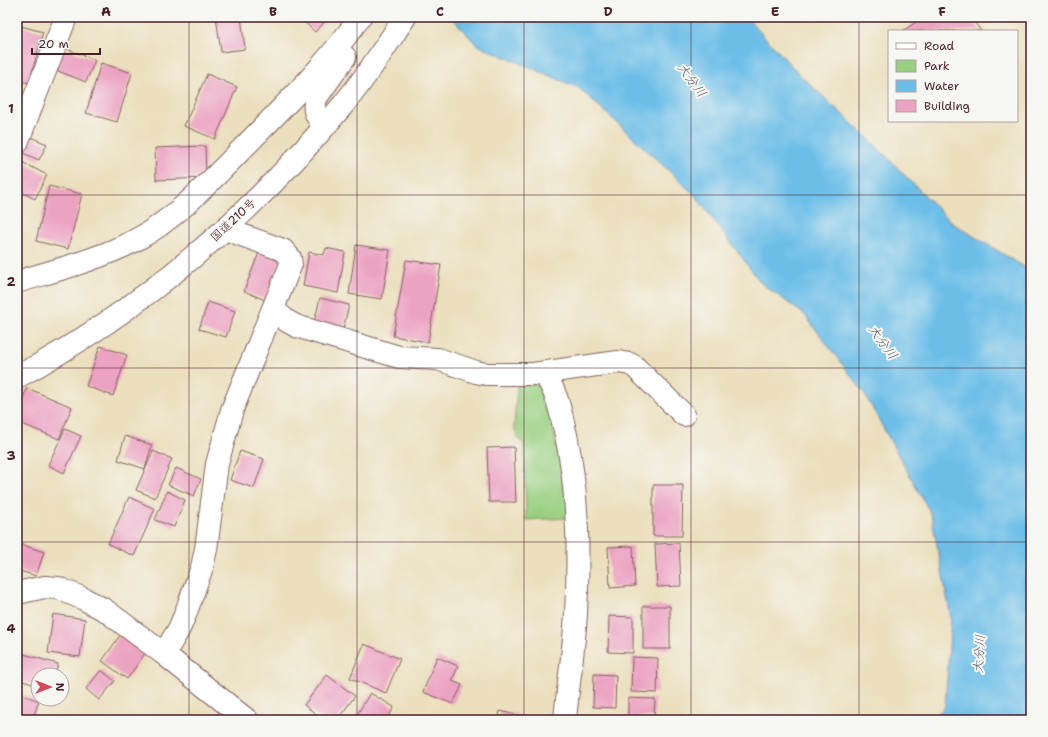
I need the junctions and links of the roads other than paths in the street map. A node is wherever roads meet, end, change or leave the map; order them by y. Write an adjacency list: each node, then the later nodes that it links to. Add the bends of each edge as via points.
1 (66, 17): 6 (main road)
2 (360, 17): 8 (main road, via 322,65 287,103 190,201 161,224 135,241 110,252)
3 (367, 17): 5 (main road, via 366,27 361,35 316,98 314,112)
4 (402, 22): 5 (main road, 国道210号, via 360,83)
5 (324, 127): 7 (main road, 国道210号, via 267,189)
6 (17, 143)
7 (227, 226): 9 (main road, via 233,232 283,250 290,258 291,264); 11 (main road, 国道210号, via 170,276 118,315)
8 (17, 282)
9 (273, 309): 10 (main road, via 296,326 399,357 438,359 486,374); 14 (main road, via 225,431 217,464 206,549 199,575 179,629)
10 (543, 373): 12 (main road, via 618,362 630,364); 16 (main road, via 553,388 564,428 574,501 576,614)
11 (17, 377)
12 (684, 415)
13 (17, 593): 14 (main road, via 45,587 58,588 104,610)
14 (164, 654): 15 (main road)
15 (247, 720)
16 (565, 720)

